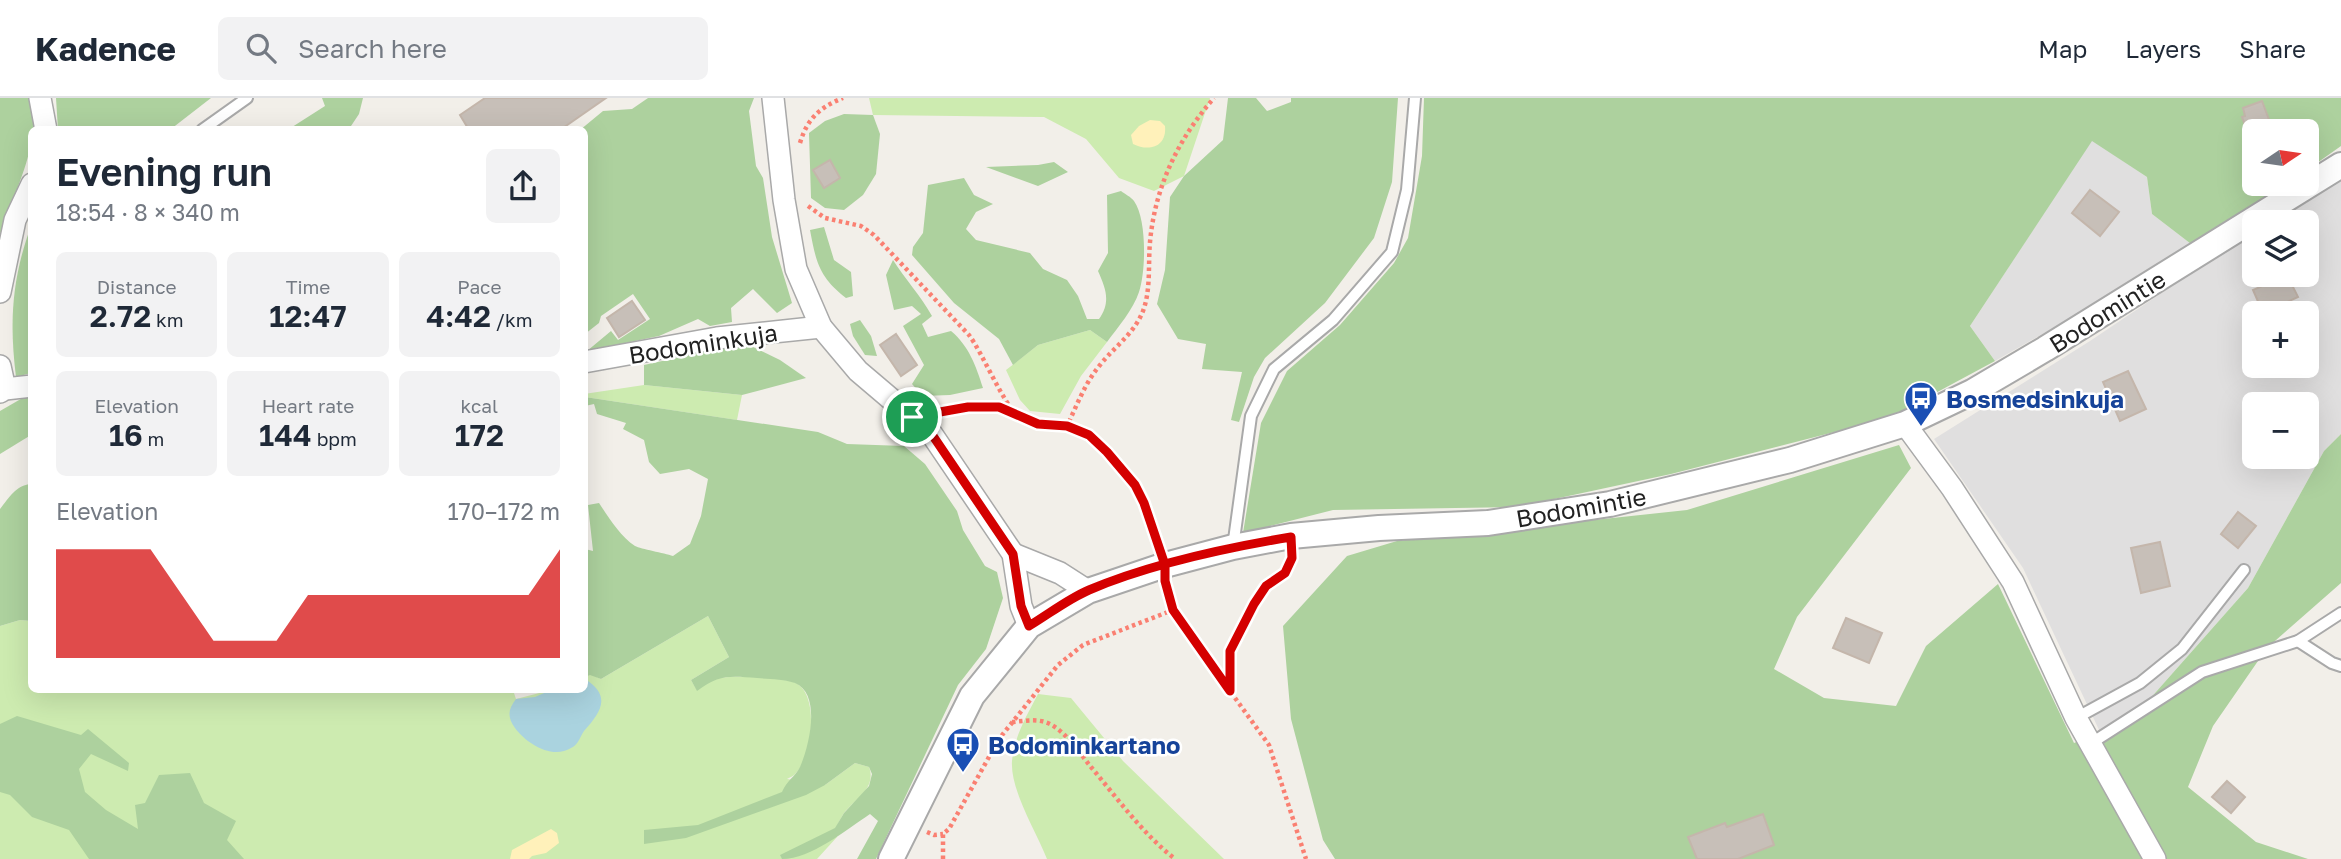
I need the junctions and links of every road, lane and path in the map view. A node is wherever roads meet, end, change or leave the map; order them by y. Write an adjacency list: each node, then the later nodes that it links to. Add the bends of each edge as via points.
1 (40, 98): 7 (street)
2 (247, 98): 8 (lane)
3 (773, 98): 14 (street, via 796,268)
4 (843, 98): 9 (path, via 815,113 805,127)
5 (1214, 98): 22 (path, via 1195,120 1164,177 1152,219 1144,310 1124,342 1086,385)
6 (1415, 98): 24 (lane, via 1407,190 1392,252 1333,320 1274,369 1251,416)
7 (45, 126)
8 (208, 126)
9 (799, 153)
10 (2341, 165): 21 (street, Bodomintie, via 2045,349)
11 (28, 192): 13 (street, via 15,220)
12 (805, 202): 19 (path, via 825,218 861,226 885,244 969,335)
13 (0, 292)
14 (821, 327): 15 (street, Bodominkuja, via 717,338); 20 (street, via 858,371)
15 (588, 361)
16 (0, 366): 18 (street)
17 (28, 387): 18 (street)
18 (3, 391)
19 (1018, 415): 20 (path, via 984,406); 22 (path, via 1038,424)
20 (912, 417): 25 (street, via 931,433)
21 (1905, 424): 23 (street, Bodomintie, via 1777,463 1570,512 1488,523); 35 (street, via 2013,582)
22 (1067, 426): 26 (path, via 1089,435 1135,485)
23 (1291, 537): 24 (street, Bodomintie); 34 (path, via 1292,558 1285,573 1266,586 1230,651)
24 (1233, 547): 26 (street, Bodomintie)
25 (1013, 554): 28 (street, via 1060,573); 31 (street)
26 (1165, 565): 28 (street, Bodomintie); 29 (path)
27 (2244, 570): 35 (lane, via 2182,649 2140,683)
28 (1088, 591): 31 (street, Bodomintie)
29 (1173, 610): 34 (path); 36 (path, via 1083,645 1058,665)
30 (2341, 612): 32 (lane)
31 (1029, 626): 38 (street, Bodomintie, via 972,696)
32 (2298, 641): 33 (lane); 37 (lane, via 2202,672)
33 (2341, 666)
34 (1230, 691): 41 (path, via 1269,745)
35 (2076, 718): 37 (street)
36 (1012, 722): 39 (path, via 943,834); 40 (path, via 1050,724 1068,739)
37 (2091, 744): 42 (street)
38 (891, 859)
39 (943, 859)
40 (1175, 859)
41 (1306, 859)
42 (2155, 859)

